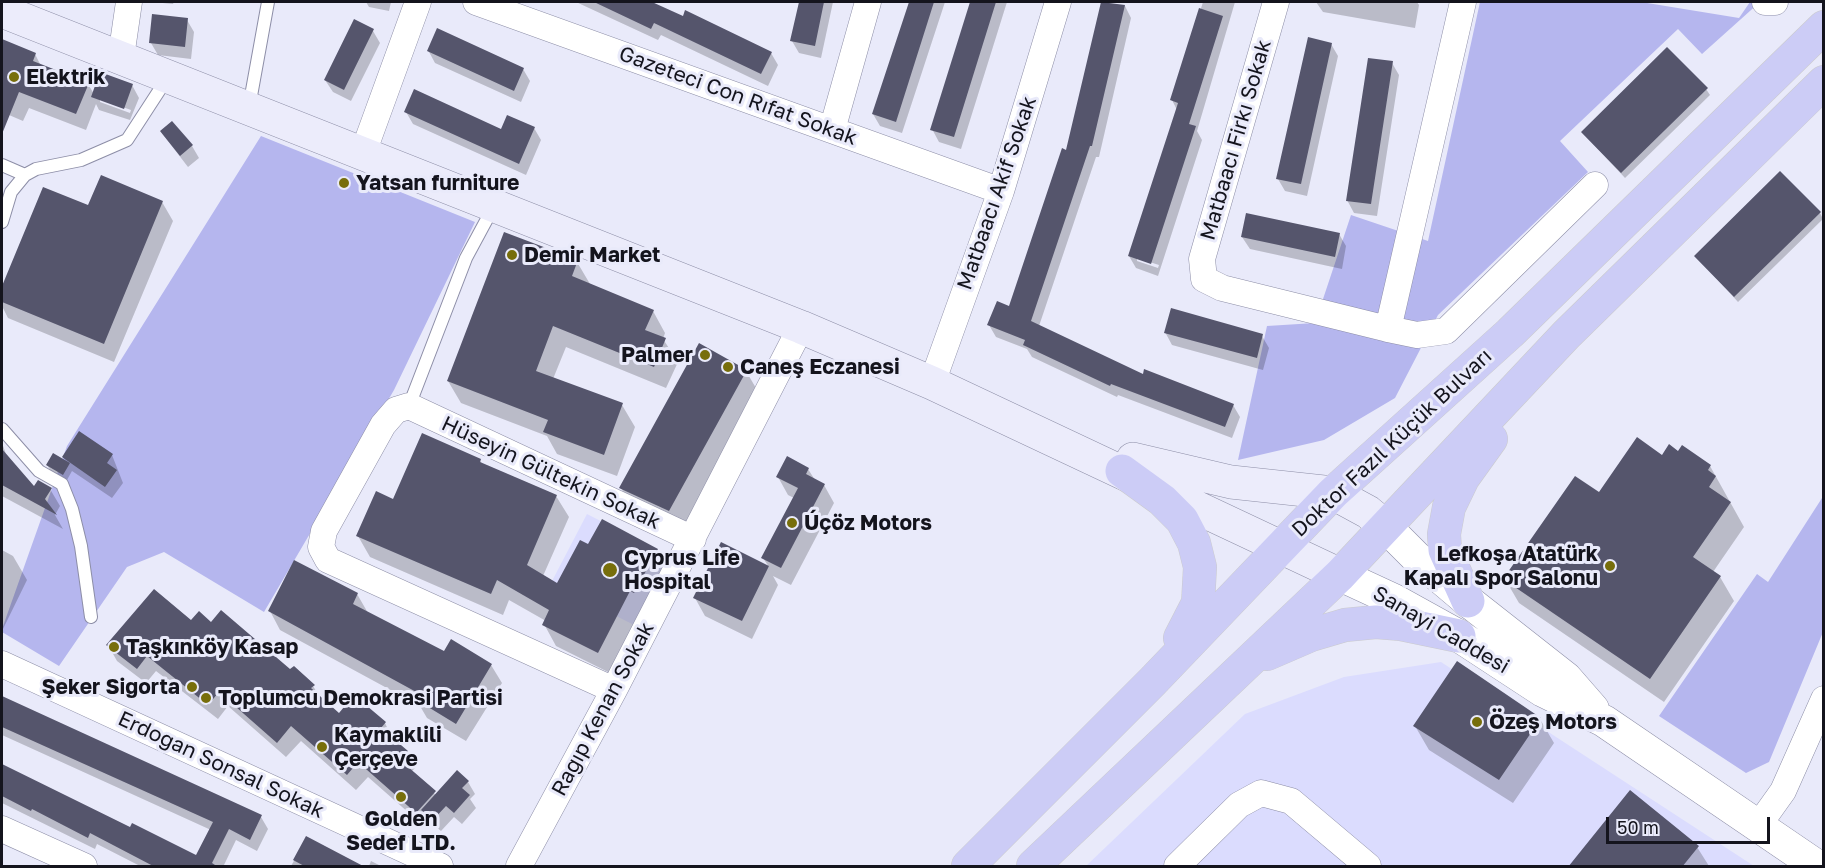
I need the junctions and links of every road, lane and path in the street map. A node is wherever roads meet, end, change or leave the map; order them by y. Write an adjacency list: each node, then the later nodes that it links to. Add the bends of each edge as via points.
1 (129, 2): 11 (street)
2 (268, 2): 14 (lane)
3 (418, 2): 16 (street)
4 (476, 2): 15 (street, Gazeteci Con Rıfat Sokak)
5 (868, 2): 15 (street)
6 (1058, 2): 20 (street, Matbaacı Akif Sokak)
7 (1276, 2): 24 (street, Matbaacı Firkı Sokak, via 1202,259 1204,279 1222,288)
8 (1463, 2): 24 (street)
9 (2, 11): 11 (main road)
10 (1824, 27): 31 (highway, Doktor Fazıl Küçük Bulvarı, via 1510,333)
11 (121, 57): 12 (main road)
12 (168, 76): 14 (main road); 18 (lane, via 127,140 81,160)
13 (1824, 82): 25 (highway, Doktor Fazıl Küçük Bulvarı)
14 (248, 109): 16 (main road)
15 (832, 130): 20 (street, Gazeteci Con Rıfat Sokak)
16 (363, 153): 21 (main road)
17 (2, 165): 18 (lane)
18 (25, 175): 22 (lane, via 11,192)
19 (1595, 185): 24 (street, via 1446,331 1418,335)
20 (1001, 191): 26 (street, Matbaacı Akif Sokak)
21 (494, 205): 23 (main road); 27 (lane, via 466,258)
22 (2, 222)
23 (801, 327): 26 (main road); 33 (street, Ragıp Kenan Sokak)
24 (1388, 329)
25 (1566, 335): 32 (highway, Doktor Fazıl Küçük Bulvarı); 36 (highway, via 1463,478 1449,507 1445,550)
26 (932, 383): 29 (main road)
27 (409, 406): 33 (street, Hüseyin Gültekin Sokak); 42 (street, via 396,410 383,424 324,531 321,547 328,560)
28 (2, 429): 37 (lane, via 39,471 62,484 81,546)
29 (1044, 437): 30 (main road); 31 (main road, via 1221,480)
30 (1122, 471): 34 (main road); 41 (highway, via 1182,520 1200,567 1198,603)
31 (1334, 493): 32 (main road); 34 (highway, Doktor Fazıl Küçük Bulvarı)
32 (1384, 526): 35 (highway, Doktor Fazıl Küçük Bulvarı); 36 (street, Sanayi Caddesi)
33 (693, 539): 42 (street, Ragıp Kenan Sokak)
34 (1282, 546): 35 (main road); 41 (highway, Doktor Fazıl Küçük Bulvarı)
35 (1340, 575): 38 (street, Sanayi Caddesi); 39 (highway)
36 (1468, 601): 44 (street, Sanayi Caddesi, via 1566,678)
37 (91, 617)
38 (1459, 636): 39 (highway, via 1401,624 1346,625 1311,635); 44 (street, Sanayi Caddesi, via 1543,691)
39 (1249, 662): 51 (highway)
40 (2, 664): 48 (street, Erdoğan Sonsal Sokak)
41 (1154, 681): 50 (highway, Doktor Fazıl Küçük Bulvarı)
42 (614, 690): 49 (street, Ragıp Kenan Sokak)
43 (1824, 699): 45 (street, via 1784,791)
44 (1604, 721): 45 (street, Sanayi Caddesi)
45 (1758, 826): 54 (street, Sanayi Caddesi)
46 (2, 829): 47 (street)
47 (84, 867)
48 (440, 867)
49 (519, 867)
50 (968, 867)
51 (1033, 867)
52 (1177, 867): 53 (street, via 1239,805 1261,793 1291,801)
53 (1368, 867)
54 (1817, 867)

